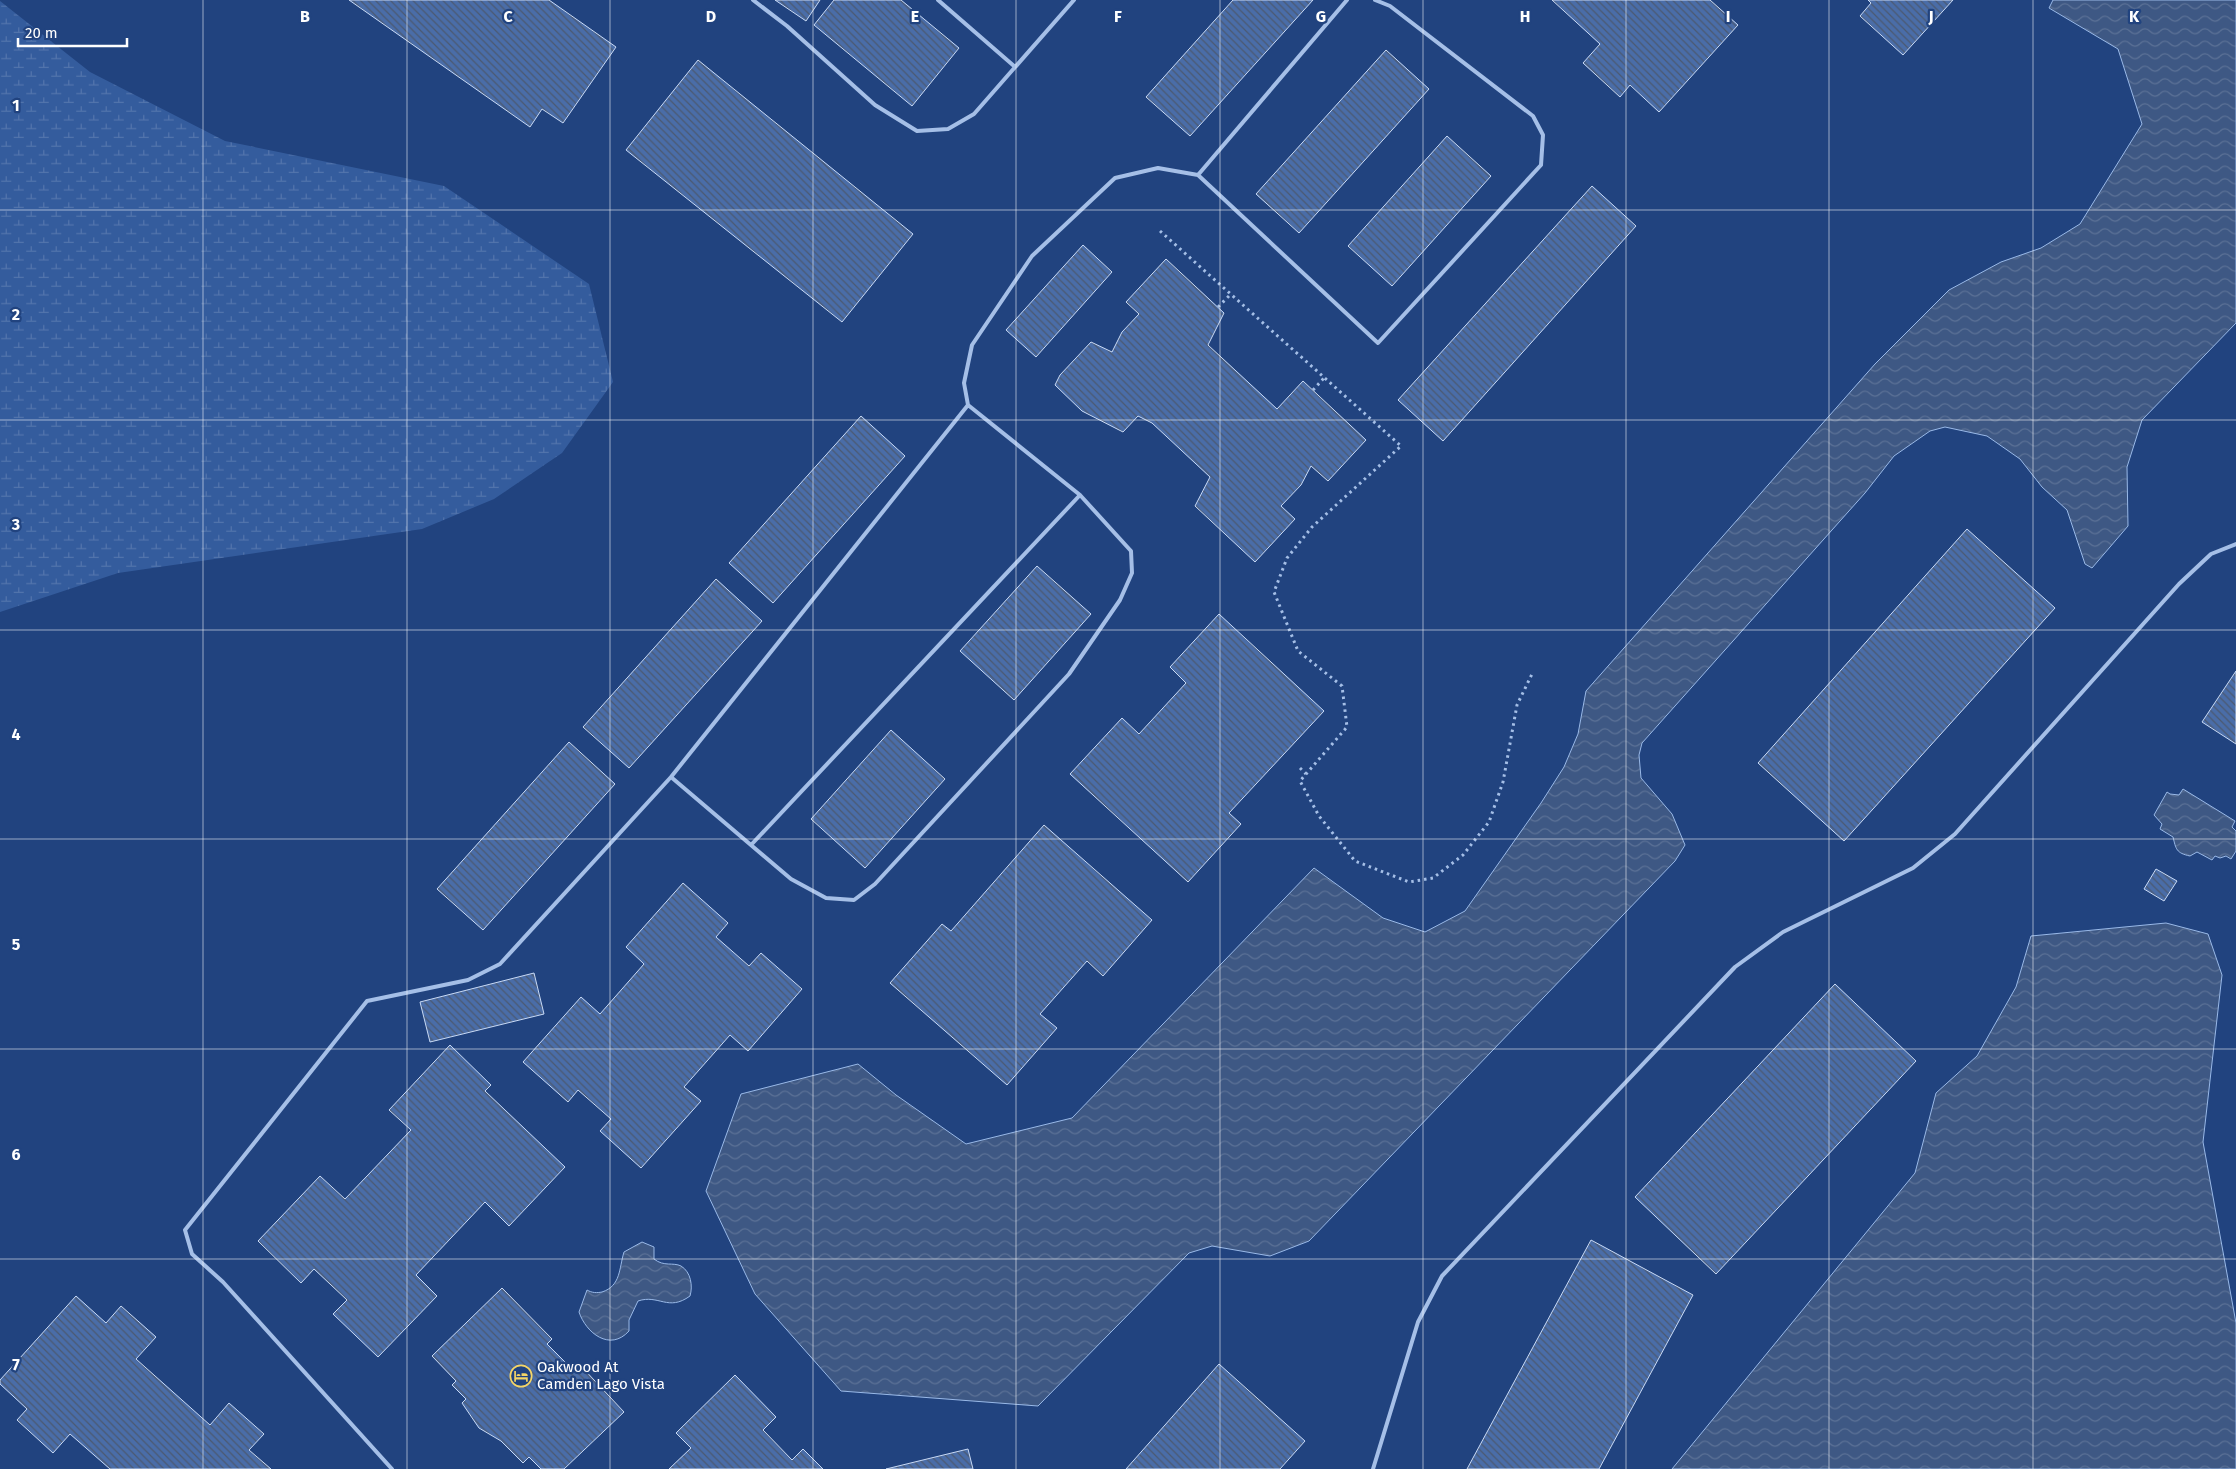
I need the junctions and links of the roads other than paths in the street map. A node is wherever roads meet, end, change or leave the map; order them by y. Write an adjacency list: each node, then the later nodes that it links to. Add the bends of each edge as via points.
1 (753, 0): 6 (lane, via 876,105 916,130 948,129 974,114)
2 (938, 0): 6 (lane)
3 (1074, 0): 6 (lane)
4 (1347, 0): 7 (lane)
5 (1375, 0): 7 (lane, via 1390,6 1532,116 1543,135 1541,165 1378,343)
6 (1014, 66)
7 (1198, 175): 8 (lane, via 1158,168 1115,178 1032,256 972,345 964,383)
8 (968, 405): 9 (lane); 11 (lane)
9 (1080, 494): 12 (lane); 12 (lane, via 1131,551 1132,572 1120,600 1069,674 875,884 854,900 826,898 790,879)
10 (2236, 544): 14 (lane, via 2211,554 2179,584 1955,834 1913,868 1783,932 1735,967 1442,1276 1418,1322)
11 (671, 777): 12 (lane); 13 (lane, via 500,964 468,980 367,1001 185,1230 192,1254 223,1282)
12 (751, 845)
13 (392, 1469)
14 (1373, 1469)

